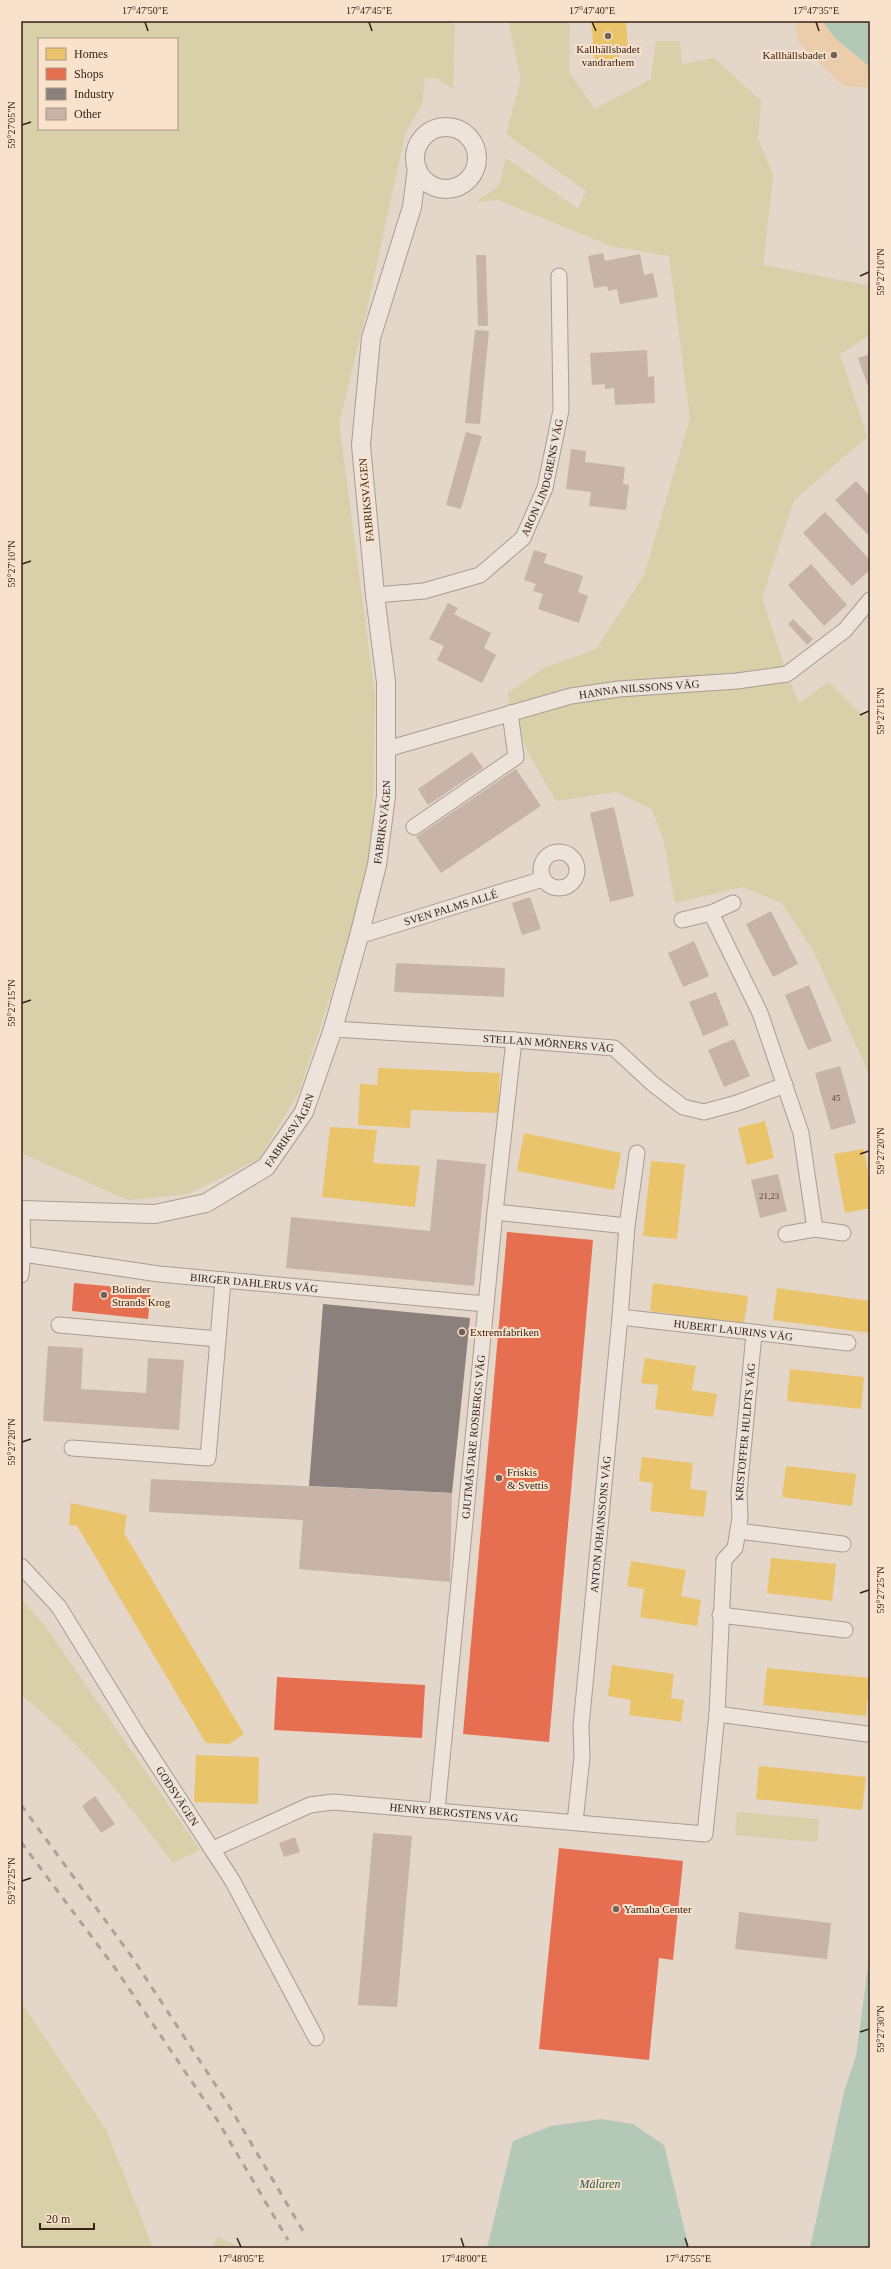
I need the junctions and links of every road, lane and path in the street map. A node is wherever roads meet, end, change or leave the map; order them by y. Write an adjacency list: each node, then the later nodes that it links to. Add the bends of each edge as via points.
1 (417, 168): 2 (street, via 422,178 430,184); 2 (street, FABRIKSVÄGEN, via 416,151 425,136 432,130 442,127 460,130 475,147 475,169 469,178 458,186); 3 (street, FABRIKSVÄGEN)
2 (447, 188): 3 (street, FABRIKSVÄGEN)
3 (412, 207): 5 (street, FABRIKSVÄGEN, via 371,338 361,445)
4 (559, 276): 5 (street, ARON LINDGRENS VÄG, via 561,410 545,488 523,538 480,575 424,591)
5 (375, 595): 8 (street, FABRIKSVÄGEN, via 386,682)
6 (870, 600): 7 (street, HANNA NILSSONS VÄG, via 845,630 787,674 737,681 619,689 571,696)
7 (510, 713): 8 (street, HANNA NILSSONS VÄG); 9 (street, via 516,757)
8 (387, 749): 14 (street, FABRIKSVÄGEN, via 386,796 377,865)
9 (414, 827)
10 (543, 879): 14 (street, SVEN PALMS ALLÉ)
11 (733, 903): 12 (street)
12 (711, 913): 13 (street); 17 (street, via 760,1012)
13 (682, 920)
14 (359, 936): 15 (street, FABRIKSVÄGEN)
15 (333, 1029): 16 (street, STELLAN MÖRNERS VÄG); 19 (street, FABRIKSVÄGEN, via 304,1112 266,1167 206,1203 155,1214)
16 (514, 1040): 17 (street, STELLAN MÖRNERS VÄG, via 614,1048 652,1084 683,1107 704,1112); 20 (street, GJUTMÄSTARE ROSBERGS VÄG)
17 (785, 1085): 22 (street, via 801,1133)
18 (637, 1153): 21 (street, ANTON JOHANSSONS VÄG)
19 (21, 1210): 25 (street)
20 (495, 1212): 21 (street); 28 (street, GJUTMÄSTARE ROSBERGS VÄG)
21 (626, 1226): 29 (street, ANTON JOHANSSONS VÄG)
22 (815, 1229): 23 (street); 24 (street)
23 (843, 1233)
24 (786, 1234)
25 (22, 1254): 26 (street); 27 (street, BIRGER DAHLERUS VÄG, via 159,1274)
26 (21, 1275)
27 (223, 1280): 28 (street, BIRGER DAHLERUS VÄG); 32 (street)
28 (486, 1304): 42 (street, GJUTMÄSTARE ROSBERGS VÄG)
29 (620, 1317): 31 (street, HUBERT LAURINS VÄG); 43 (street, ANTON JOHANSSONS VÄG, via 581,1726 582,1757)
30 (59, 1325): 32 (street)
31 (754, 1334): 33 (street, HUBERT LAURINS VÄG); 35 (street, KRISTOFFER HULDTS VÄG, via 739,1493)
32 (218, 1339): 34 (street, via 208,1458)
33 (848, 1343)
34 (72, 1448)
35 (738, 1531): 36 (street); 38 (street, KRISTOFFER HULDTS VÄG, via 735,1548 724,1560)
36 (842, 1544)
37 (21, 1566): 45 (street, GODSVÄGEN, via 59,1607 139,1737)
38 (720, 1615): 39 (street); 40 (street, KRISTOFFER HULDTS VÄG)
39 (845, 1630)
40 (717, 1714): 41 (street); 44 (street, KRISTOFFER HULDTS VÄG)
41 (867, 1734)
42 (437, 1810): 43 (street, HENRY BERGSTENS VÄG); 45 (street, HENRY BERGSTENS VÄG, via 333,1802 310,1805)
43 (575, 1822): 44 (street, HENRY BERGSTENS VÄG)
44 (705, 1834)
45 (213, 1849): 46 (street, GODSVÄGEN)
46 (316, 2038)

